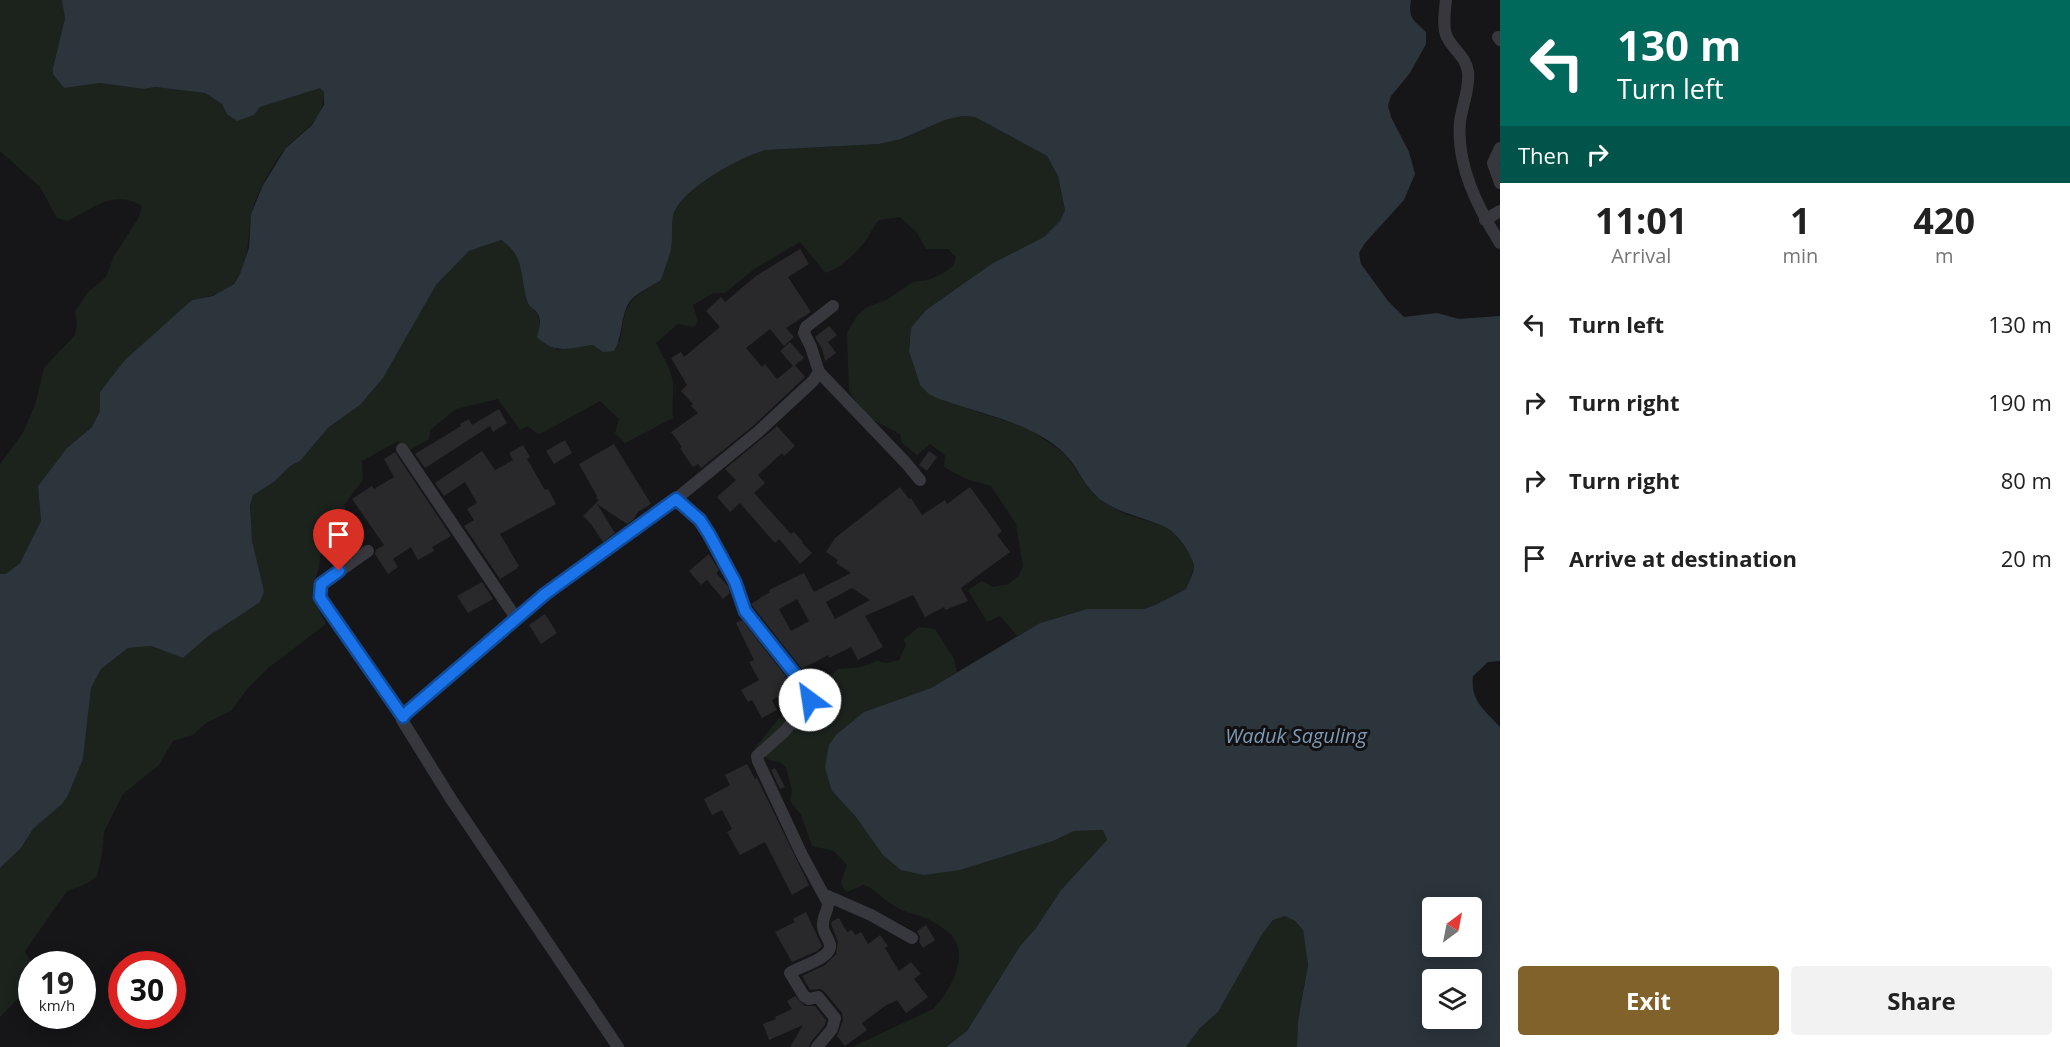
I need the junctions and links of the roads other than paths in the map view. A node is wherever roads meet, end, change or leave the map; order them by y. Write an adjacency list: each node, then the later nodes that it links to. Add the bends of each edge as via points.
1 (1446, 0): 5 (street, via 1446,36 1466,63 1468,76 1460,123 1461,150 1469,184)
2 (1500, 148): 3 (street, via 1493,163)
3 (1500, 183)
4 (1500, 211): 5 (street)
5 (1485, 220): 6 (street)
6 (1500, 243)
7 (833, 306): 8 (street, via 806,327 804,333)
8 (819, 372): 10 (street); 11 (street, via 758,432)
9 (402, 450): 13 (street)
10 (920, 480)
11 (676, 499): 13 (street); 15 (street, via 700,520 735,582 745,611 810,697 809,704 758,756 758,761)
12 (368, 551): 14 (street, via 321,584 320,597)
13 (516, 618): 14 (street)
14 (403, 717): 17 (street, via 451,799)
15 (823, 894): 16 (street); 18 (street, via 828,907 822,922 829,949 816,962 790,973 804,996 820,998 835,1018 832,1029)
16 (912, 938)
17 (618, 1047)
18 (817, 1047)

